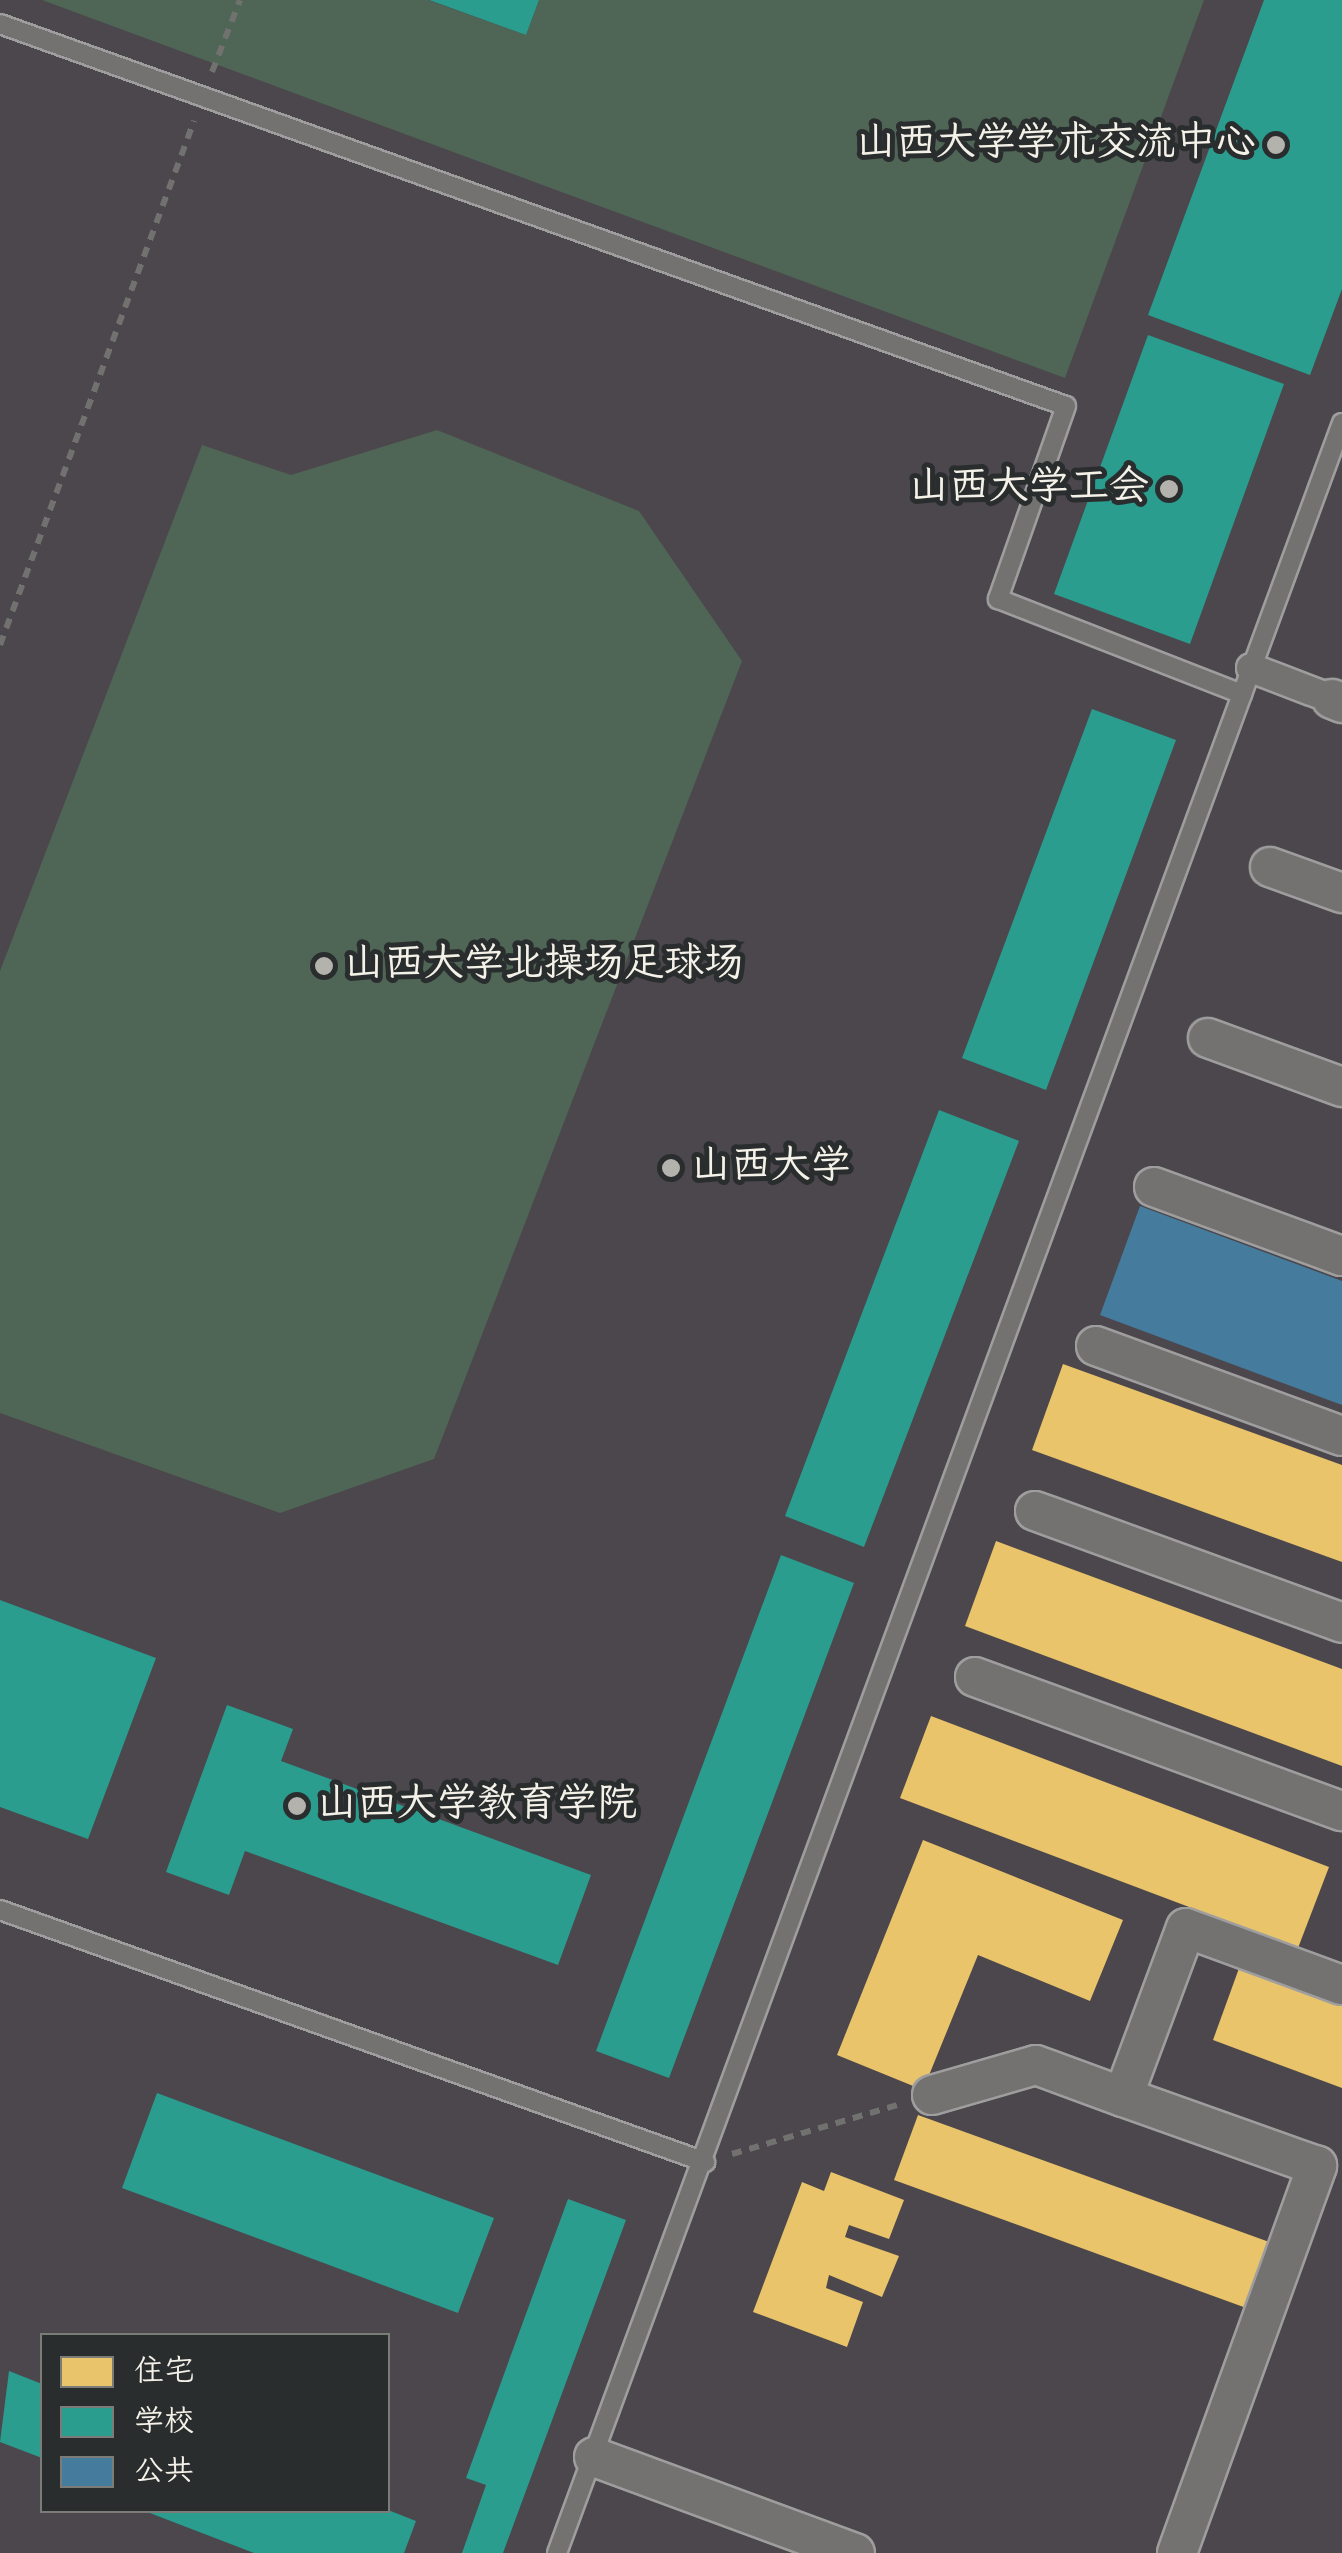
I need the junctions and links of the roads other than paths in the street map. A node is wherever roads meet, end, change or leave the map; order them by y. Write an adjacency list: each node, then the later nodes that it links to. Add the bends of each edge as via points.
1 (0, 24): 3 (lane, via 1066,406 998,599)
2 (1342, 423): 3 (lane)
3 (1247, 681): 4 (street); 21 (lane)
4 (1337, 701)
5 (1270, 867): 6 (street)
6 (1342, 894)
7 (1208, 1038): 8 (street)
8 (1342, 1087)
9 (1154, 1187): 10 (street)
10 (1342, 1256)
11 (1096, 1346): 12 (street)
12 (1342, 1436)
13 (1036, 1510): 14 (street)
14 (1342, 1622)
15 (975, 1677): 16 (street)
16 (1342, 1812)
17 (0, 1910): 21 (lane)
18 (1342, 1985): 20 (street, via 1186,1928)
19 (932, 2095): 20 (street, via 1036,2065)
20 (1123, 2096): 25 (street, via 1317,2166)
21 (705, 2162): 22 (lane)
22 (594, 2457): 23 (lane); 24 (street)
23 (557, 2553)
24 (854, 2553)
25 (1177, 2553)

